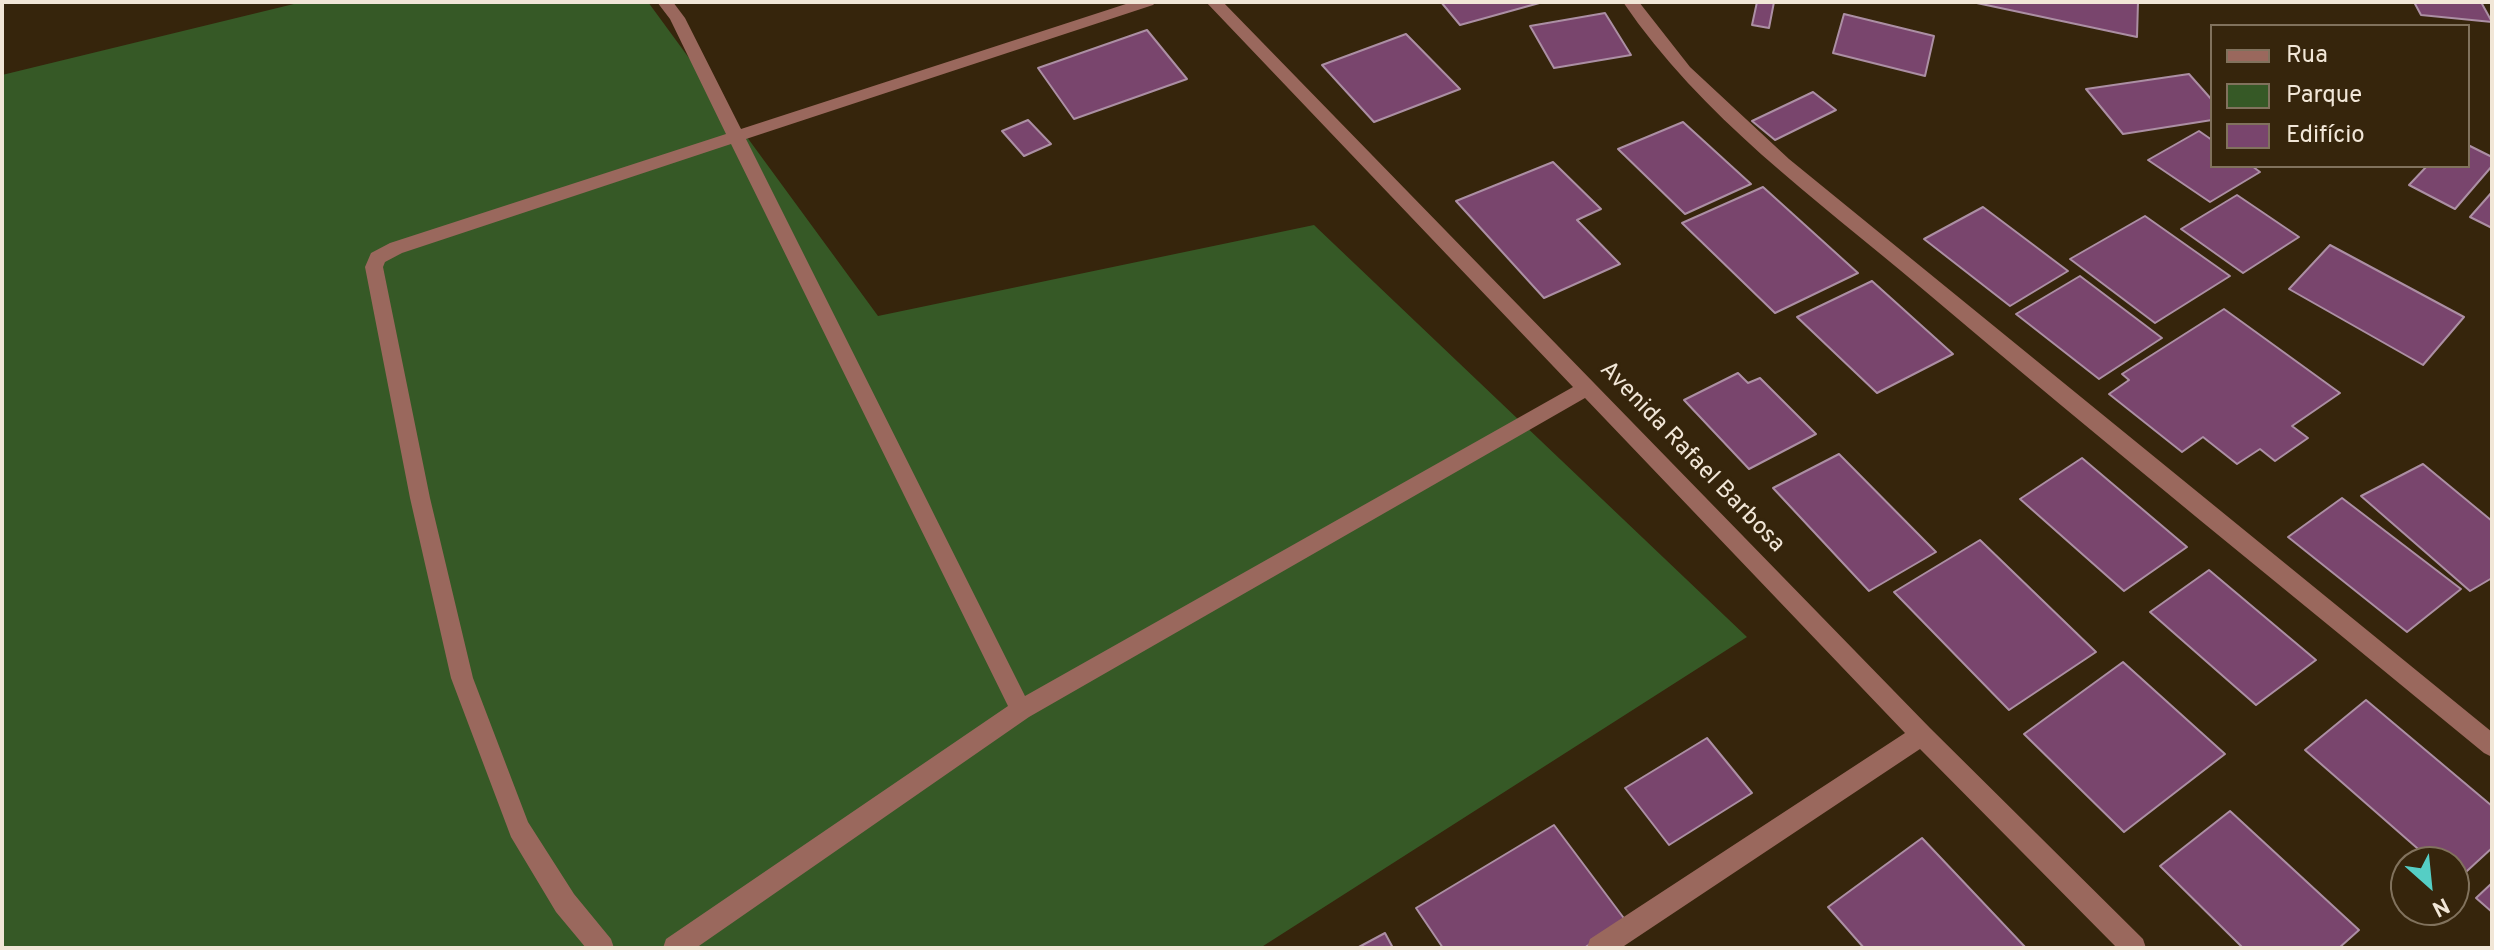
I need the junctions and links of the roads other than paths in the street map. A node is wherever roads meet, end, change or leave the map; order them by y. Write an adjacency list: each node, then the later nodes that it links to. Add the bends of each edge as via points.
1 (665, 2): 5 (street)
2 (1148, 2): 5 (street)
3 (1214, 2): 6 (street, Avenida Rafael Barbosa)
4 (1631, 2): 9 (street, via 1708,96 1933,288)
5 (734, 137): 7 (street); 10 (street, via 383,252 374,267 462,678 519,829 565,903)
6 (1587, 388): 7 (street); 8 (street, Avenida Rafael Barbosa)
7 (1021, 710): 11 (street)
8 (1922, 735): 12 (street); 13 (street, Avenida Rafael Barbosa)
9 (2492, 746)
10 (602, 948)
11 (675, 948)
12 (1599, 948)
13 (2134, 948)

